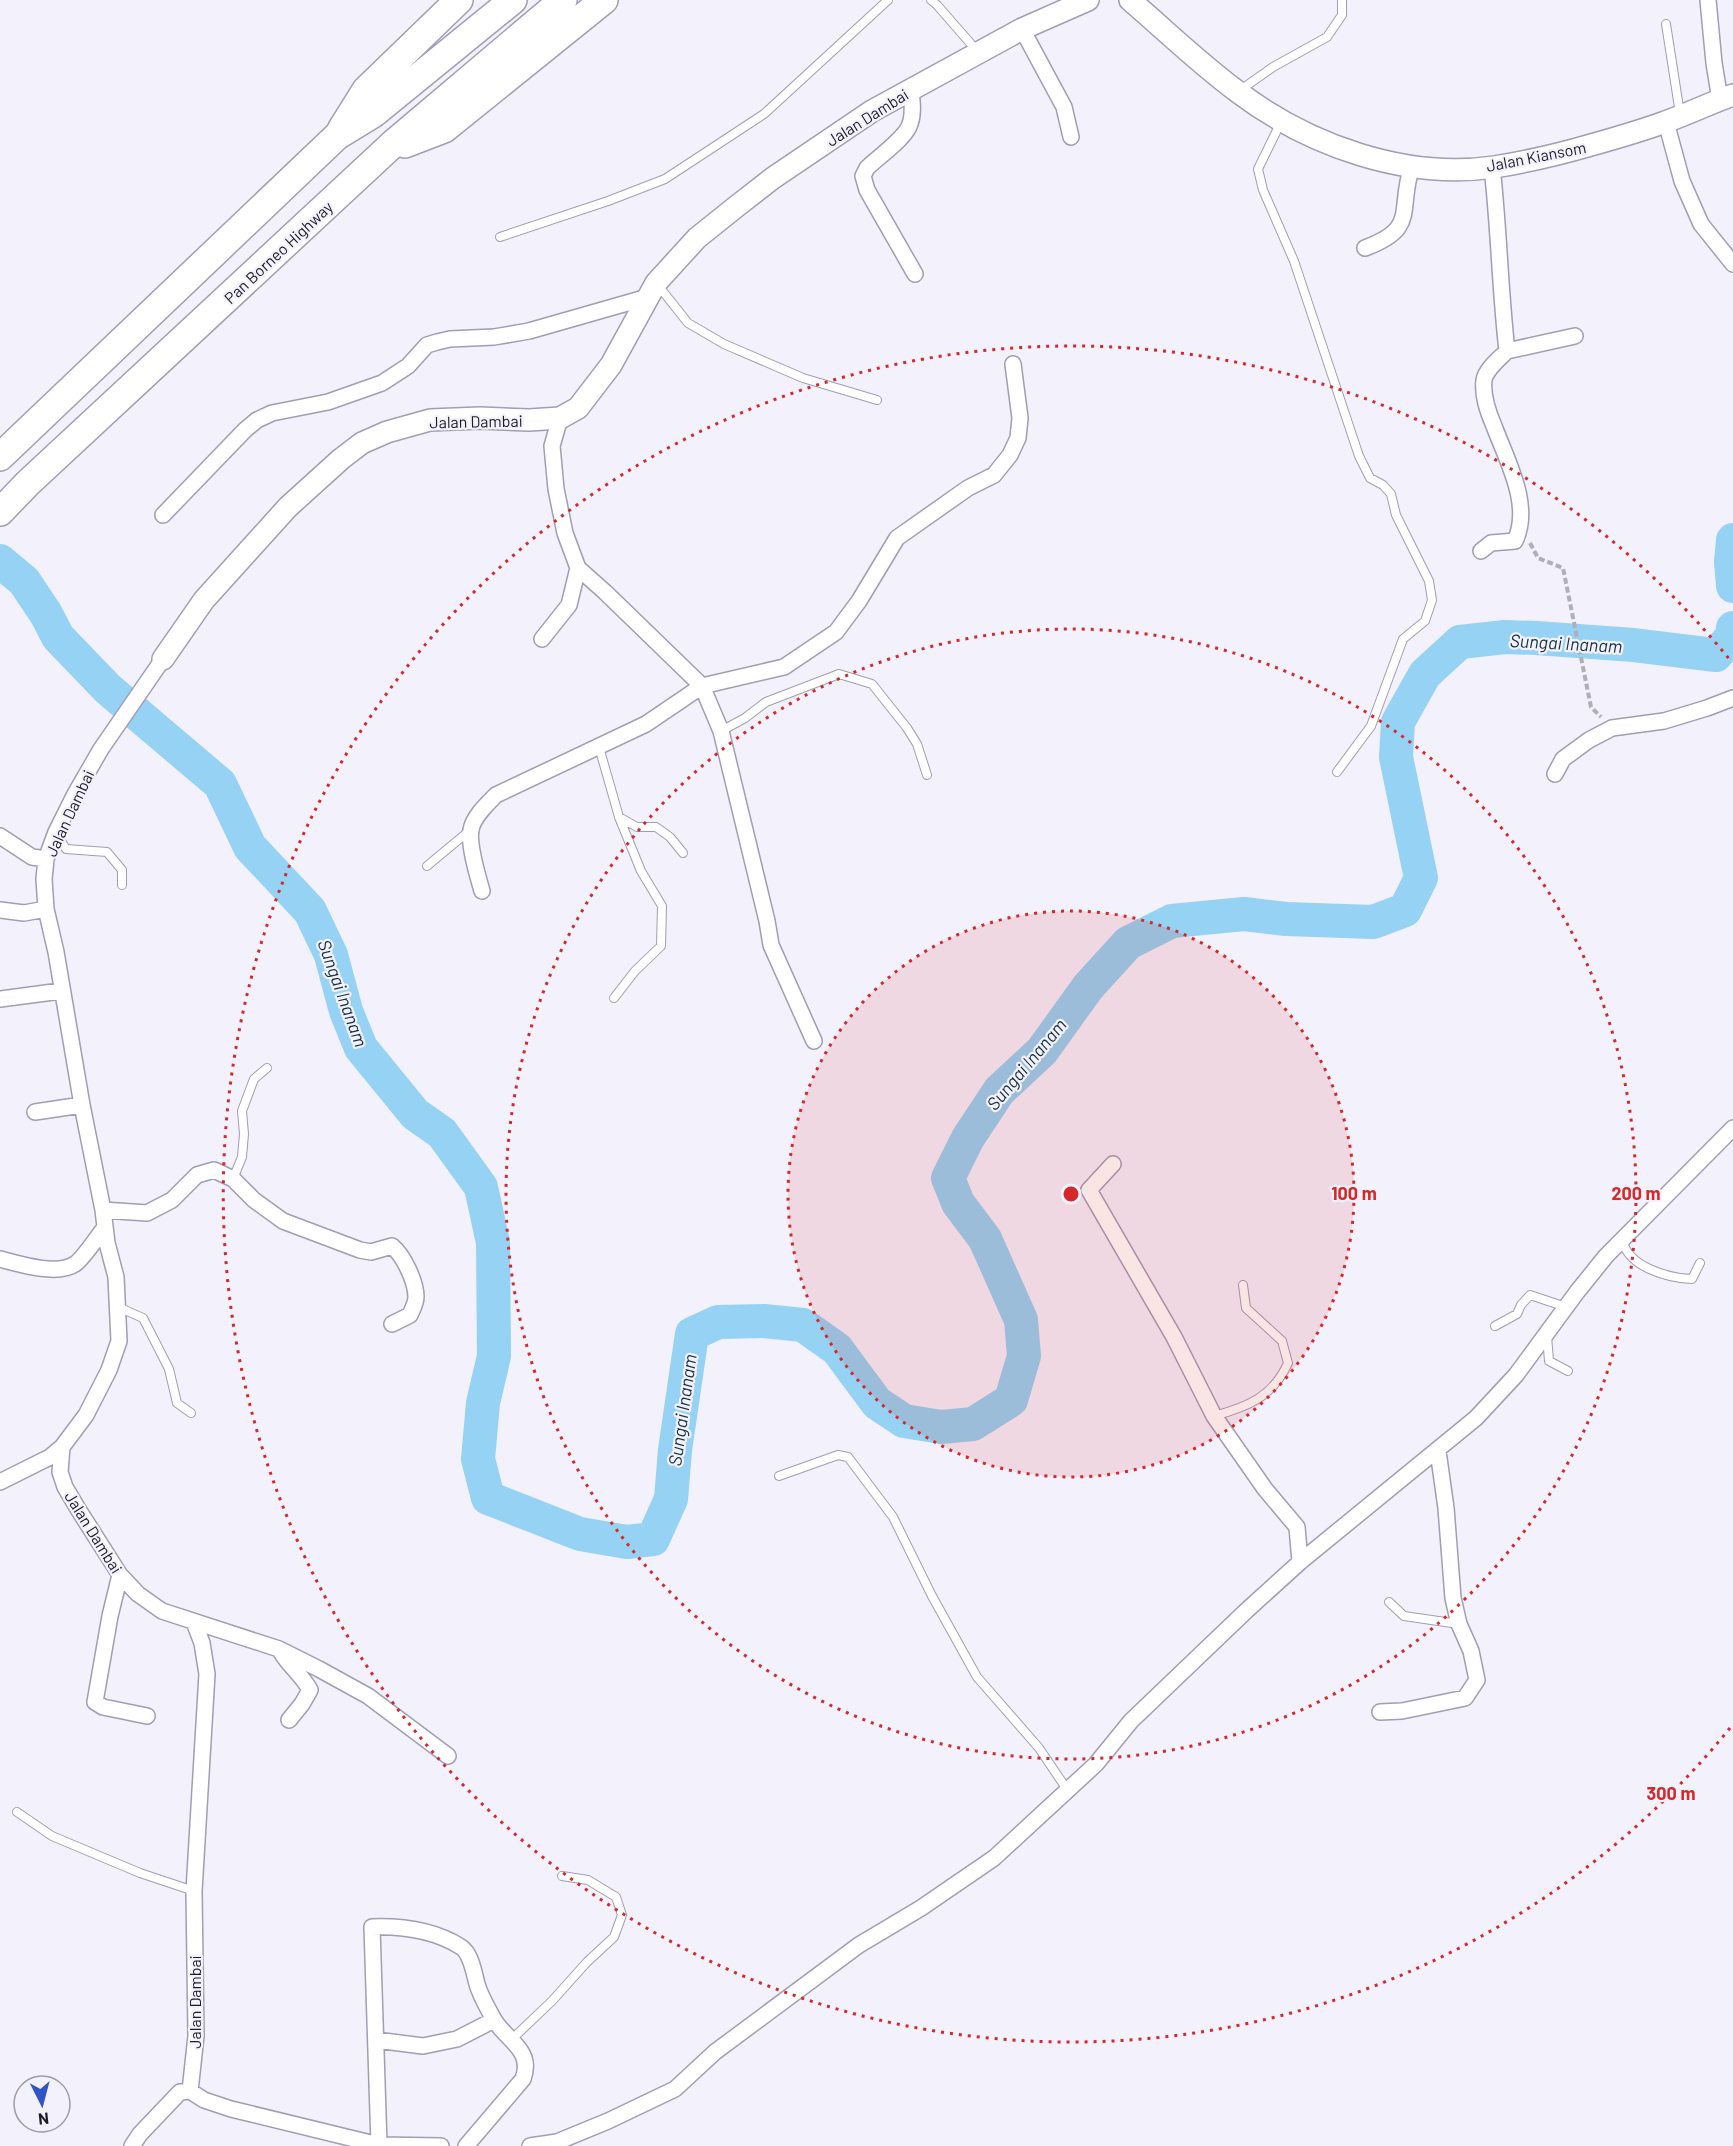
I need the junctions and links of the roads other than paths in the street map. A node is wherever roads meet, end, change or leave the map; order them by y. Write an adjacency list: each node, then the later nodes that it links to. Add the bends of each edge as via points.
1 (459, 0): 19 (highway, via 366,90)
2 (513, 0): 19 (highway, via 373,114)
3 (563, 0): 21 (highway, Pan Borneo Highway)
4 (604, 0): 21 (highway, via 444,129)
5 (888, 0): 24 (lane, via 764,114 665,179)
6 (931, 0): 13 (lane)
7 (1089, 0): 12 (street, Jalan Dambai)
8 (1130, 0): 15 (street, Jalan Kiansom)
9 (1342, 0): 15 (lane, via 1342,15 1327,37)
10 (1708, 0): 16 (street, via 1713,63)
11 (1666, 24): 17 (lane)
12 (1022, 29): 13 (street, Jalan Dambai); 20 (street, via 1064,107)
13 (978, 52): 14 (street, Jalan Dambai)
14 (911, 90): 27 (street, via 910,125 863,176 867,190); 28 (street, Jalan Dambai, via 872,111 773,178 697,238)
15 (1238, 92): 18 (street, Jalan Kiansom)
16 (1726, 98): 17 (street, Jalan Kiansom)
17 (1673, 119): 23 (street, Jalan Kiansom, via 1590,145); 26 (street, via 1682,181 1701,224)
18 (1282, 121): 22 (street, Jalan Kiansom, via 1352,153); 45 (lane, via 1258,170 1263,190 1293,261 1359,456 1370,478 1391,494 1396,515 1429,580 1432,600 1425,621 1403,639 1371,726)
19 (337, 136): 34 (highway)
20 (1071, 137)
21 (390, 147): 35 (highway, Pan Borneo Highway)
22 (1412, 166): 23 (street, Jalan Kiansom); 25 (street, via 1402,223 1389,238)
23 (1492, 167): 30 (street)
24 (500, 237)
25 (1365, 249)
26 (1733, 264)
27 (915, 274)
28 (652, 290): 32 (lane, via 688,323 724,344 803,378); 33 (street, Jalan Dambai, via 590,395 578,408); 36 (street, via 529,331 427,345 408,366 381,383 327,402 272,413 244,430)
29 (1575, 336): 30 (street)
30 (1507, 351): 37 (street, via 1484,379 1486,406 1518,489 1521,529 1515,541 1491,543)
31 (1013, 364): 41 (street, via 1019,399 1018,438 994,475 968,488 897,538 860,601 836,632 784,667)
32 (877, 400)
33 (560, 418): 38 (street, via 552,446 556,489 565,533); 40 (street, Jalan Dambai, via 430,420 362,443 288,507 204,600)
34 (0, 457)
35 (0, 512)
36 (163, 515)
37 (1481, 551)
38 (578, 568): 39 (street, via 569,605); 41 (street)
39 (542, 639)
40 (163, 659): 50 (street, Jalan Dambai, via 101,749)
41 (702, 686): 43 (street); 44 (street, via 646,724)
42 (1733, 698): 46 (street, via 1664,721 1612,728 1563,759)
43 (721, 731): 47 (lane, via 766,702 839,674 872,684 908,728); 62 (street, via 771,945)
44 (599, 747): 48 (lane); 49 (street, via 496,795 483,808)
45 (1336, 772)
46 (1555, 774)
47 (927, 775)
48 (619, 817): 52 (lane, via 638,827 656,827); 60 (lane, via 641,871 662,906 661,946)
49 (471, 830): 54 (lane); 56 (street)
50 (56, 833): 53 (street, Jalan Dambai); 55 (lane, via 66,849 107,852 122,870)
51 (0, 836): 53 (street, via 32,857)
52 (683, 854)
53 (46, 860): 57 (street, Jalan Dambai)
54 (427, 866)
55 (122, 885)
56 (482, 891)
57 (46, 909): 58 (street, via 24,913); 59 (street, Jalan Dambai)
58 (0, 910)
59 (62, 991): 61 (street); 64 (street, Jalan Dambai)
60 (614, 998)
61 (0, 999)
62 (814, 1041)
63 (267, 1068): 68 (lane, via 254,1079 242,1111 242,1157)
64 (82, 1105): 65 (street); 69 (street, Jalan Dambai)
65 (34, 1112)
66 (1733, 1128): 71 (street)
67 (1113, 1164): 82 (street, via 1089,1191 1174,1337)
68 (233, 1179): 69 (street, via 214,1170 197,1176 172,1200 147,1214); 77 (street, via 283,1221 360,1250 370,1252 392,1246 398,1251 413,1280 416,1298 410,1315)
69 (103, 1210): 70 (street, Jalan Dambai)
70 (105, 1227): 72 (street, via 74,1264 54,1269); 75 (street, Jalan Dambai)
71 (1622, 1239): 73 (lane, via 1625,1250 1639,1263 1679,1279 1692,1279); 76 (street)
72 (0, 1259)
73 (1700, 1263)
74 (1243, 1285): 82 (lane, via 1246,1308 1281,1341 1288,1363 1283,1376 1269,1391 1245,1407)
75 (118, 1307): 81 (lane, via 143,1318 169,1369 177,1403); 83 (street, Jalan Dambai, via 119,1341 109,1370 86,1415)
76 (1566, 1307): 78 (lane, via 1530,1295 1517,1314); 79 (street)
77 (392, 1324)
78 (1495, 1326)
79 (1546, 1334): 80 (lane, via 1550,1361); 84 (street, via 1508,1384)
80 (1568, 1371)
81 (191, 1413)
82 (1214, 1416): 87 (street, via 1297,1527)
83 (62, 1448): 86 (street); 88 (street, Jalan Dambai, via 60,1472 65,1487)
84 (1438, 1450): 87 (street); 91 (street, via 1453,1598)
85 (779, 1476): 97 (lane, via 838,1455 848,1457 893,1517 977,1677 1039,1748)
86 (0, 1482)
87 (1300, 1562): 97 (street, via 1131,1721)
88 (120, 1575): 90 (street, Jalan Dambai, via 162,1611); 94 (street, via 95,1702)
89 (1389, 1602): 91 (lane, via 1404,1616)
90 (194, 1622): 92 (street); 100 (street, Jalan Dambai, via 207,1674)
91 (1460, 1624): 93 (street, via 1472,1651 1477,1680 1465,1698)
92 (279, 1649): 95 (street, via 310,1689); 96 (street, via 368,1696)
93 (1380, 1712)
94 (147, 1716)
95 (289, 1720)
96 (447, 1756)
97 (1068, 1791): 110 (street, via 994,1858 859,1945 715,2052 675,2089 557,2142)
98 (17, 1812): 100 (lane, via 52,1836)
99 (562, 1876): 103 (lane, via 588,1880 616,1897 622,1915 614,1937)
100 (194, 1891): 104 (street, Jalan Dambai, via 196,2036)
101 (494, 2020): 102 (street, via 457,2039 423,2046); 102 (street, via 463,1948 436,1935 400,1926 372,1927); 103 (street)
102 (376, 2040): 106 (street)
103 (511, 2040): 109 (street, via 524,2054 527,2069 523,2079)
104 (190, 2091): 105 (street, via 180,2092); 106 (street, via 231,2109)
105 (136, 2140): 107 (street)
106 (380, 2145): 108 (street)
107 (120, 2146)
108 (441, 2146)
109 (466, 2146)
110 (530, 2146)

